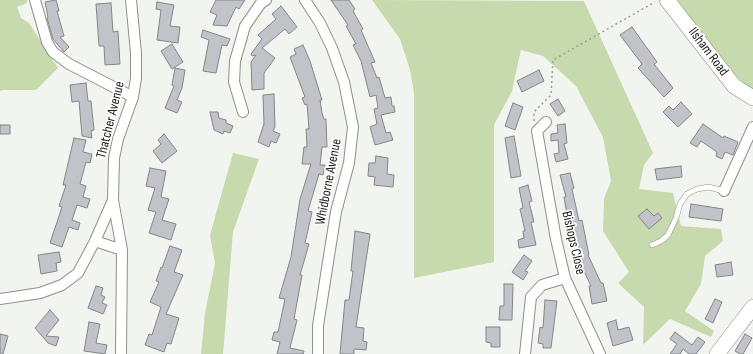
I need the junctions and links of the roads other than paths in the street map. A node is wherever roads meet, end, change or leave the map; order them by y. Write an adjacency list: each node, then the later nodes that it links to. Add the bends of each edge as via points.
1 (35, 0): 6 (street, via 47,42 53,52 69,64)
2 (131, 0): 6 (street, Thatcher Avenue, via 136,53)
3 (266, 0): 8 (street, via 245,26 235,61 234,82)
4 (305, 0): 20 (street, Whidborne Avenue, via 332,48 344,82 353,127 349,163 336,212 318,326)
5 (667, 0): 7 (street, Ilsham Road, via 734,86)
6 (133, 97): 12 (street, Thatcher Avenue, via 114,158)
7 (753, 98)
8 (243, 112)
9 (546, 122): 16 (street, Bishops Close, via 534,130)
10 (753, 127): 11 (street)
11 (724, 191): 14 (lane, via 709,188 697,189 687,194 680,204 668,235 661,242)
12 (113, 200): 13 (street, Thatcher Avenue); 15 (street, Thatcher Avenue)
13 (95, 241): 15 (street); 17 (street, Thatcher Avenue, via 78,273 62,285 40,293)
14 (652, 245)
15 (122, 250): 19 (street, Thatcher Avenue)
16 (565, 278): 21 (street, via 542,285 531,297); 22 (street, Bishops Close)
17 (0, 300)
18 (753, 307): 23 (street)
19 (121, 354)
20 (318, 354)
21 (525, 354)
22 (600, 354)
23 (718, 354)

